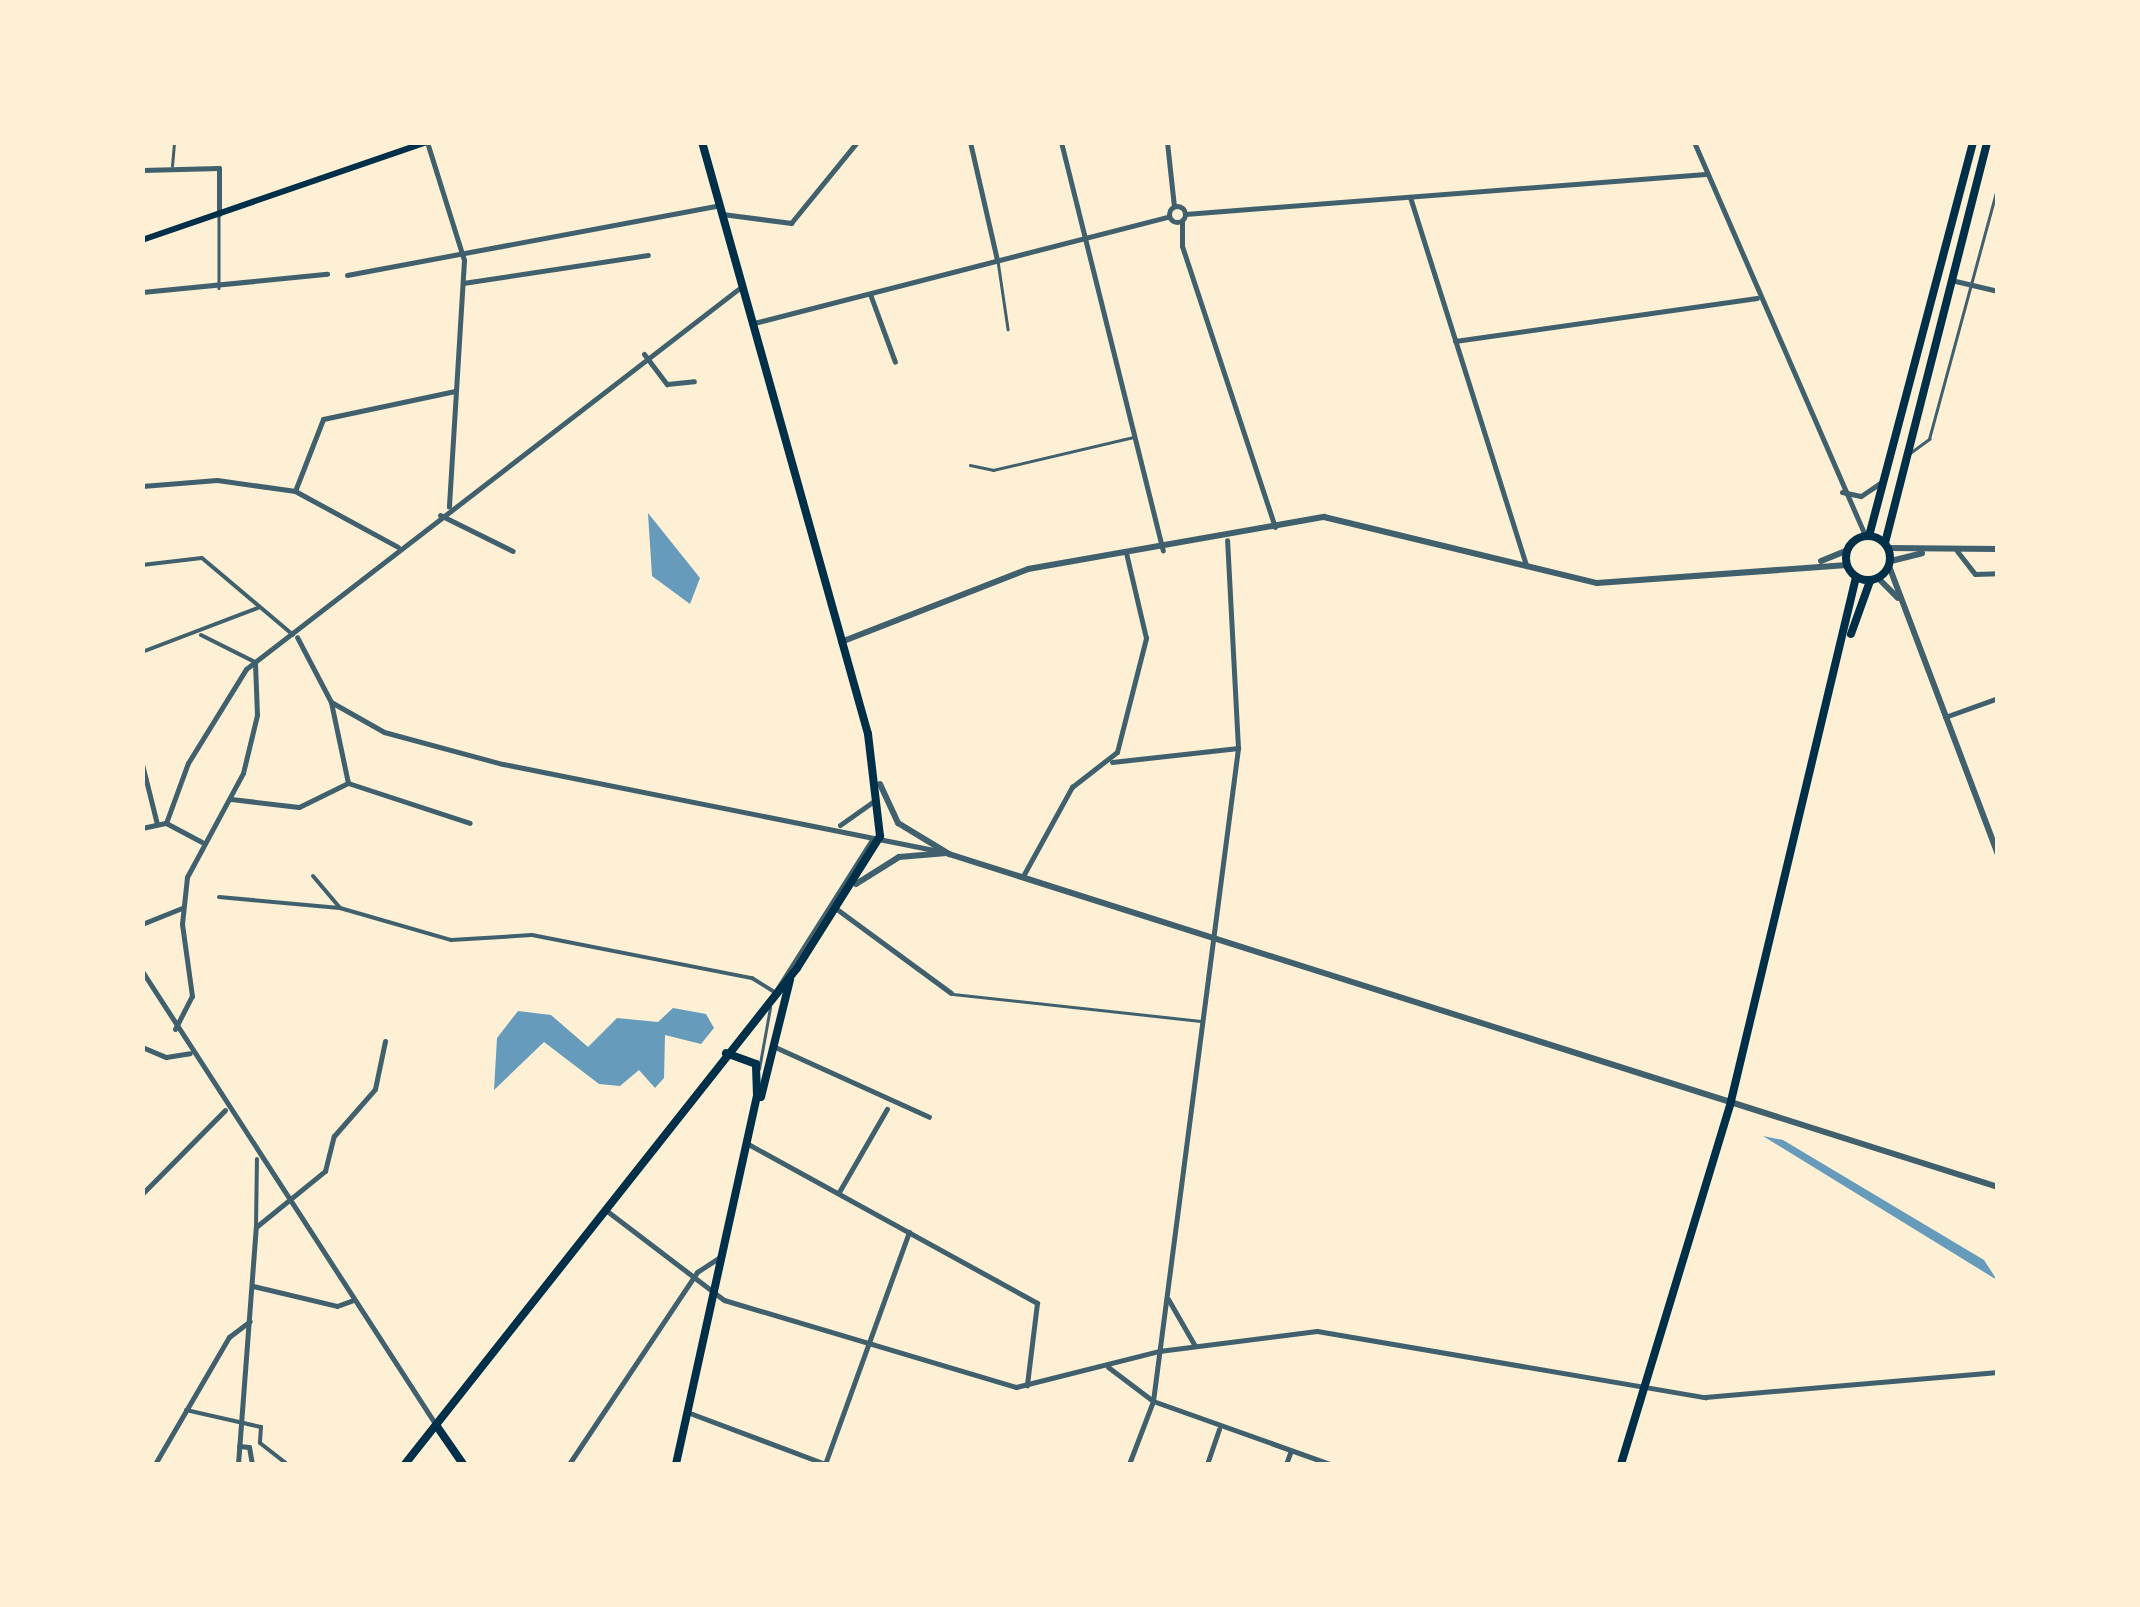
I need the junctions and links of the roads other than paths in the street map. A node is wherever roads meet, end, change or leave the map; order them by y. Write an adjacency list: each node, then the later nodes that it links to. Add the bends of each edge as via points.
1 (174, 142): 11 (lane)
2 (427, 142): 18 (main road); 23 (street)
3 (702, 142): 17 (main road)
4 (858, 142): 17 (street, via 791,223)
5 (970, 142): 25 (street)
6 (1062, 142): 21 (street)
7 (1167, 142): 16 (street)
8 (1694, 142): 13 (street)
9 (1973, 142): 47 (main road)
10 (1987, 142): 28 (main road)
11 (172, 168): 12 (street); 18 (street, via 219,168)
12 (142, 170)
13 (1705, 174): 15 (street); 36 (street)
14 (1998, 185): 30 (lane)
15 (1410, 197): 20 (street); 39 (street)
16 (1174, 206): 19 (street); 20 (street)
17 (718, 210): 23 (street); 31 (main road)
18 (219, 214): 22 (main road); 32 (lane)
19 (1168, 216): 20 (street); 21 (street)
20 (1183, 218): 53 (street, via 1182,246)
21 (1086, 237): 25 (street); 44 (street)
22 (142, 240)
23 (462, 249): 27 (street); 29 (street)
24 (648, 255): 29 (street)
25 (997, 260): 35 (street); 38 (lane)
26 (327, 274): 32 (street)
27 (347, 275)
28 (1951, 280): 30 (street); 45 (main road)
29 (463, 283): 43 (street)
30 (1972, 285): 33 (street); 45 (lane, via 1928,440)
31 (740, 287): 37 (main road); 40 (street)
32 (219, 288): 34 (street)
33 (1998, 291)
34 (142, 292)
35 (870, 294): 37 (street); 41 (street)
36 (1758, 298): 39 (street); 49 (street)
37 (751, 323): 77 (main road)
38 (1008, 330)
39 (1455, 340): 69 (street)
40 (644, 354): 42 (street, via 668,384); 51 (street)
41 (895, 362)
42 (694, 382)
43 (455, 391): 50 (street, via 323,419); 51 (street)
44 (1135, 437): 46 (lane, via 993,470); 59 (street)
45 (1904, 456): 56 (main road)
46 (970, 465)
47 (1888, 470): 49 (street, via 1867,494); 54 (main road)
48 (142, 486): 50 (street, via 216,480)
49 (1839, 490): 54 (street)
50 (296, 491): 57 (street)
51 (449, 507): 52 (street)
52 (440, 515): 57 (street); 61 (street)
53 (1275, 527): 55 (street); 69 (street, via 1335,517)
54 (1867, 536): 56 (main road); 60 (main road)
55 (1227, 540): 59 (street); 84 (street)
56 (1887, 546): 62 (street); 66 (main road)
57 (400, 548): 76 (street)
58 (1998, 549): 63 (street)
59 (1163, 550): 64 (street)
60 (1848, 550): 65 (street); 68 (main road)
61 (513, 551)
62 (1928, 552): 63 (street); 66 (street)
63 (1956, 552): 70 (street, via 1975,574)
64 (1126, 553): 77 (street, via 982,582); 85 (street, via 1146,638)
65 (1814, 563): 68 (street); 69 (street, via 1620,585)
66 (1890, 564): 72 (main road); 73 (street)
67 (142, 565): 74 (street, via 202,558)
68 (1847, 565): 71 (main road)
69 (1526, 566)
70 (1998, 574)
71 (1856, 577): 72 (main road); 79 (main road)
72 (1874, 580): 73 (street); 79 (main road)
73 (1899, 599): 83 (street)
74 (258, 608): 75 (street); 76 (street)
75 (201, 635): 78 (street); 80 (street)
76 (297, 637): 80 (street); 82 (street)
77 (841, 642): 88 (main road)
78 (143, 650)
79 (1844, 652): 120 (main road)
80 (255, 662): 89 (street, via 256,715); 90 (street, via 210,721)
81 (1998, 698): 83 (street)
82 (331, 702): 87 (street); 93 (street, via 384,732 502,764)
83 (1945, 717): 98 (street)
84 (1238, 748): 85 (street); 107 (street)
85 (1111, 762): 100 (street, via 1072,788)
86 (142, 764): 92 (street)
87 (348, 783): 89 (street, via 299,807); 91 (street)
88 (880, 784): 93 (street, via 866,815); 95 (main road); 97 (street, via 898,823)
89 (231, 798): 96 (street)
90 (166, 822): 92 (street); 96 (street)
91 (470, 823)
92 (157, 824): 94 (street)
93 (832, 826): 95 (street)
94 (142, 828)
95 (880, 836): 97 (street); 101 (main road); 110 (lane, via 867,841)
96 (201, 842): 103 (street)
97 (949, 854): 100 (street); 101 (street, via 898,857)
98 (1998, 854)
99 (313, 876): 104 (street)
100 (1024, 876): 107 (street)
101 (856, 884): 105 (main road)
102 (219, 897): 104 (street, via 298,910)
103 (182, 908): 106 (street); 113 (street, via 192,996)
104 (340, 908): 110 (street, via 398,920 422,936 532,935 752,978)
105 (838, 910): 108 (main road); 111 (street)
106 (142, 924)
107 (1214, 938): 112 (street); 120 (street)
108 (796, 968): 110 (main road); 115 (main road)
109 (142, 971): 113 (street)
110 (774, 992): 118 (main road); 119 (lane)
111 (951, 993): 112 (lane)
112 (1204, 1022): 137 (street)
113 (175, 1029): 117 (street)
114 (386, 1041): 129 (street, via 375,1089 334,1136 325,1171)
115 (772, 1046): 123 (street); 124 (main road)
116 (142, 1047): 117 (street, via 166,1057)
117 (190, 1053): 122 (street)
118 (726, 1054): 119 (main road); 130 (main road)
119 (759, 1071): 124 (main road)
120 (1731, 1101): 126 (street); 146 (main road)
121 (887, 1108): 127 (street)
122 (226, 1110): 125 (street); 128 (street)
123 (930, 1118)
124 (748, 1144): 127 (street); 133 (main road)
125 (257, 1159): 129 (street); 131 (street)
126 (1998, 1187)
127 (839, 1192): 132 (street)
128 (142, 1194)
129 (282, 1199): 131 (street); 138 (street)
130 (604, 1209): 134 (street); 150 (main road)
131 (256, 1226): 135 (street)
132 (909, 1232): 140 (street); 145 (street, via 1040,1307)
133 (724, 1254): 134 (street); 136 (main road)
134 (697, 1272): 136 (street); 155 (street)
135 (253, 1286): 138 (street, via 330,1304); 139 (street)
136 (717, 1292): 140 (street); 149 (main road)
137 (1166, 1297): 141 (street); 142 (street)
138 (350, 1300): 150 (street)
139 (250, 1321): 148 (street, via 220,1350); 151 (street)
140 (873, 1346): 145 (street); 163 (street)
141 (1195, 1346): 142 (street); 146 (street, via 1317,1331)
142 (1159, 1351): 143 (street); 147 (street)
143 (1102, 1366): 145 (street); 147 (street, via 1128,1373)
144 (1998, 1372): 146 (street, via 1712,1397)
145 (1027, 1385)
146 (1644, 1390): 168 (main road)
147 (1153, 1401): 152 (street); 164 (street)
148 (186, 1410): 151 (street); 156 (street)
149 (688, 1412): 162 (main road); 163 (street)
150 (436, 1425): 160 (main road); 161 (main road)
151 (243, 1426): 153 (street); 159 (street, via 261,1427 260,1443)
152 (1220, 1428): 154 (street); 165 (street)
153 (239, 1446): 157 (street); 158 (street, via 251,1450)
154 (1290, 1453): 166 (street); 167 (street)
155 (569, 1462)
156 (155, 1464)
157 (238, 1464)
158 (252, 1464)
159 (287, 1464)
160 (405, 1464)
161 (462, 1464)
162 (676, 1464)
163 (825, 1464)
164 (1129, 1464)
165 (1207, 1464)
166 (1286, 1464)
167 (1330, 1464)
168 (1620, 1464)

